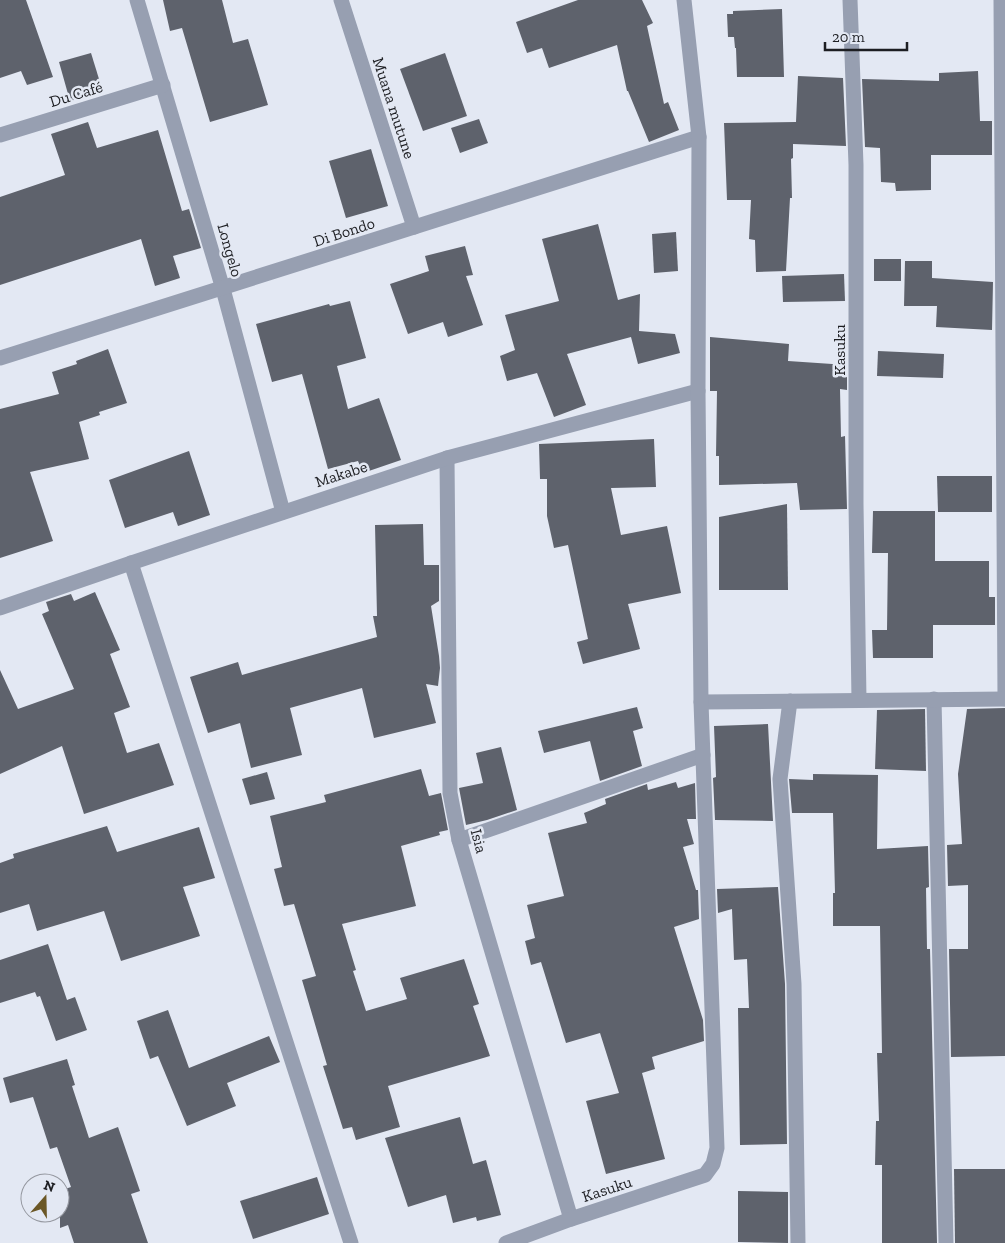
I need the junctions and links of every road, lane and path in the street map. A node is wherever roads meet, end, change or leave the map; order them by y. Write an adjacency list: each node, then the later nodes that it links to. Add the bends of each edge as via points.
1 (137, 0): 6 (street, Longelo)
2 (342, 0): 9 (street, Muana mutune)
3 (684, 0): 8 (street)
4 (850, 0): 19 (street, Kasuku, via 856,165)
5 (1001, 0): 18 (street)
6 (163, 85): 7 (street, Du Café); 10 (street, Longelo)
7 (0, 136)
8 (698, 137): 9 (street, Di Bondo); 12 (street)
9 (414, 227): 10 (street, Di Bondo)
10 (223, 289): 11 (street, Di Bondo); 14 (street, Longelo)
11 (0, 358)
12 (698, 391): 13 (street, Makabe); 21 (street)
13 (447, 458): 14 (street, Makabe); 23 (street, Isia, via 450,793)
14 (283, 512): 15 (street, Makabe)
15 (131, 563): 16 (street, Makabe); 25 (street)
16 (0, 608)
17 (934, 699): 18 (street); 19 (street); 28 (street)
18 (1005, 699)
19 (859, 700): 20 (street)
20 (790, 701): 21 (street); 27 (street, via 780,779 794,984)
21 (701, 702): 22 (street)
22 (703, 755): 23 (street); 24 (street, Kasuku, via 717,1148 713,1164 705,1175)
23 (459, 840): 24 (street, Isia)
24 (571, 1219): 26 (street, Kasuku)
25 (351, 1243)
26 (506, 1243)
27 (798, 1243)
28 (946, 1243)

